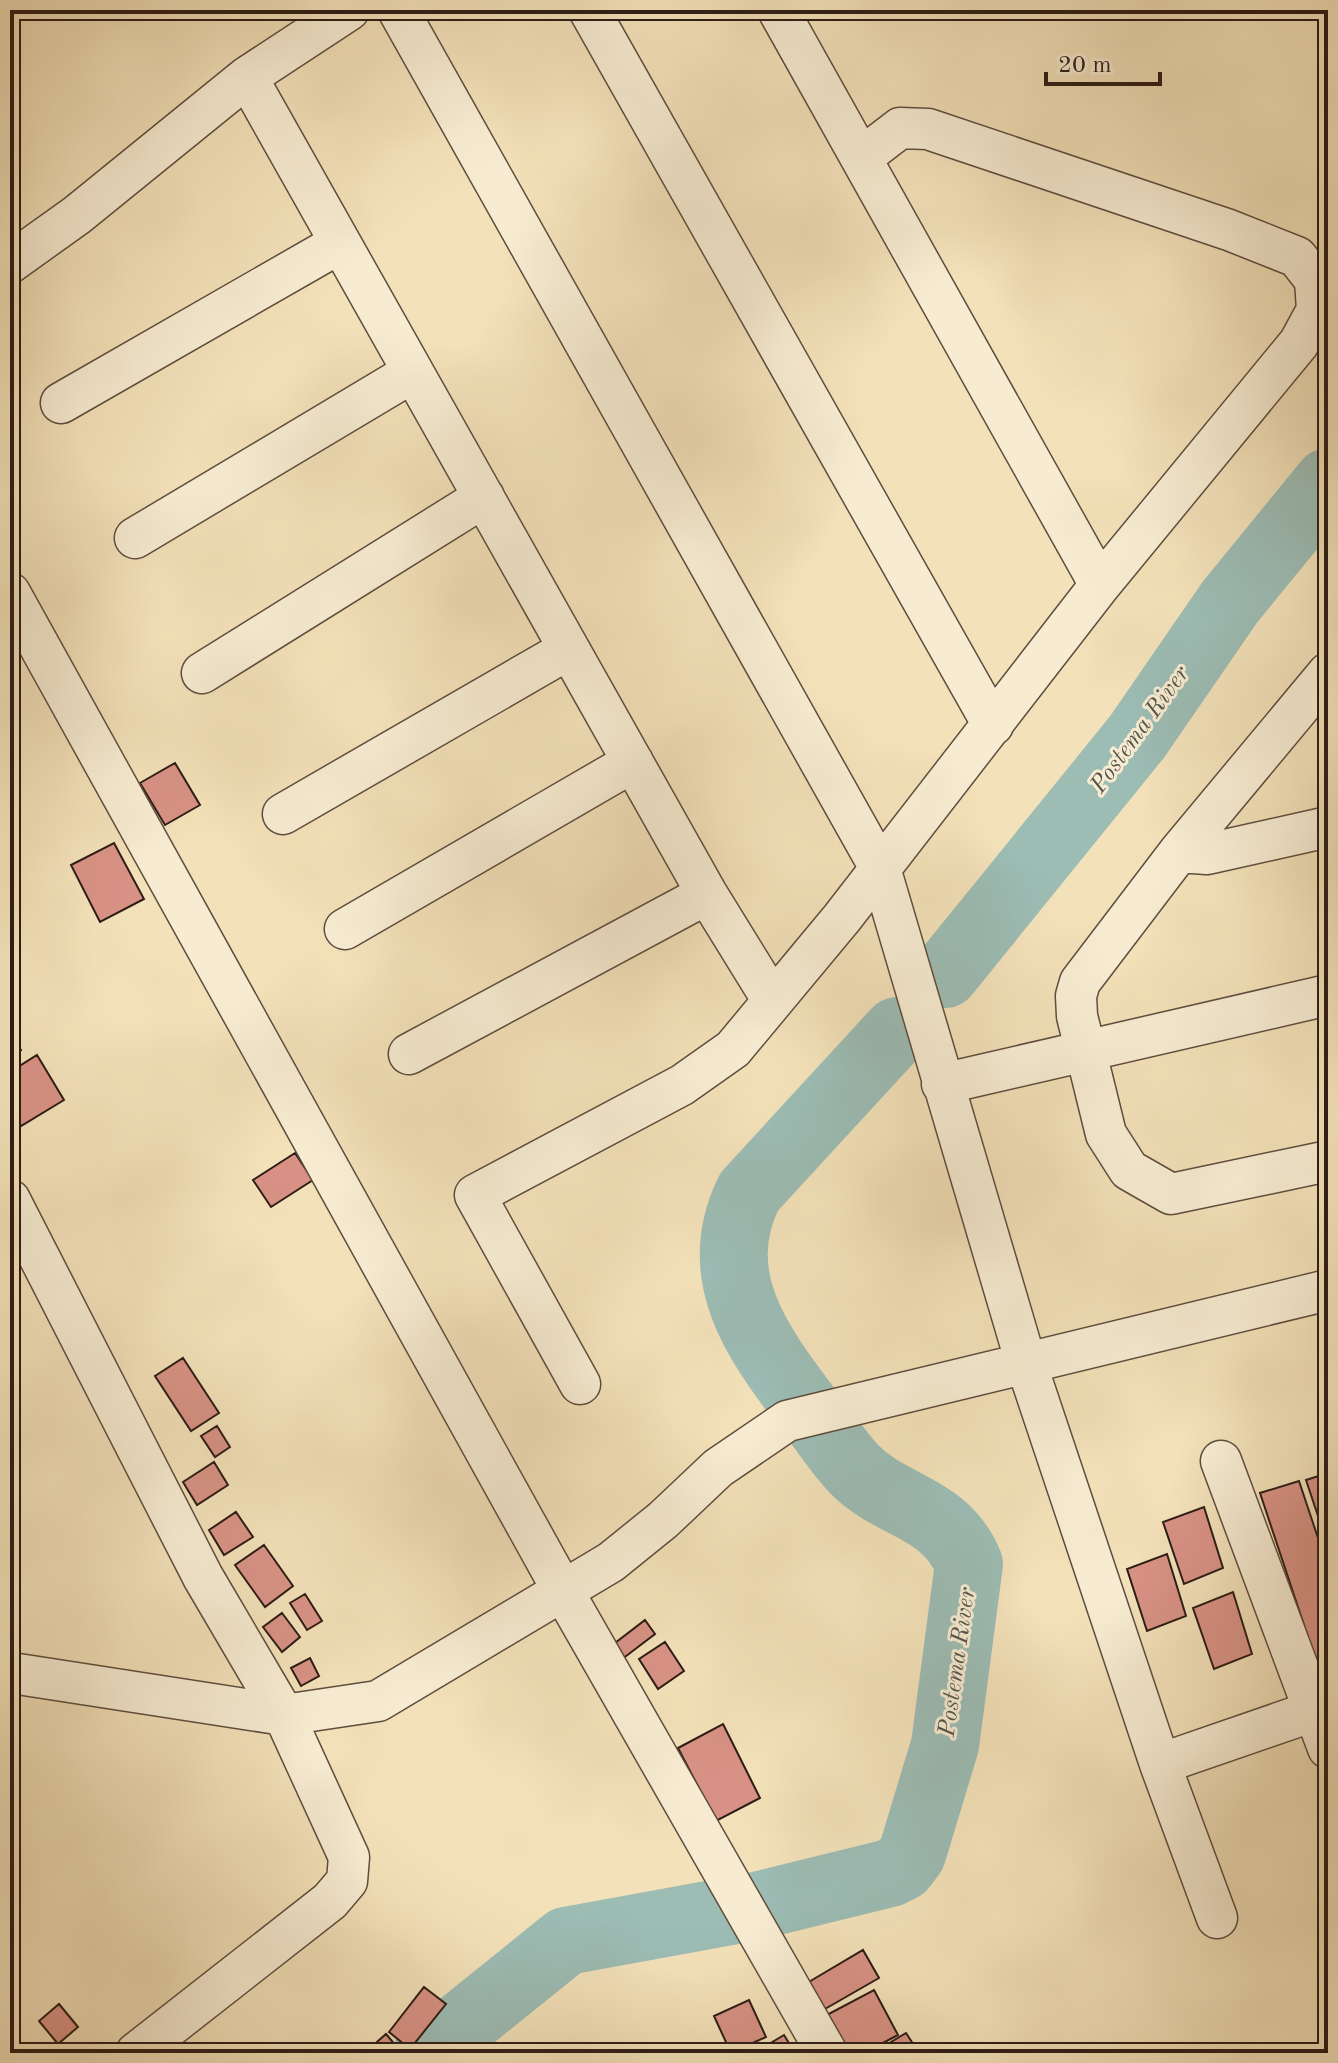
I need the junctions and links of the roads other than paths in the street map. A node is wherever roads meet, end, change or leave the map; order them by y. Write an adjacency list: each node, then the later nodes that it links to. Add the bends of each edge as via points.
1 (349, 10): 5 (street)
2 (398, 10): 23 (street)
3 (589, 10): 18 (street)
4 (778, 10): 6 (street)
5 (247, 77): 7 (street); 8 (street)
6 (861, 158): 13 (street); 13 (street, via 900,128 928,129 1229,230 1297,257 1315,280 1317,310 1299,343)
7 (340, 243): 9 (street); 10 (street)
8 (10, 263)
9 (413, 372): 11 (street); 12 (street)
10 (61, 403)
11 (484, 497): 15 (street); 16 (street)
12 (135, 538)
13 (1100, 585): 18 (street)
14 (10, 593): 37 (street)
15 (569, 649): 19 (street); 20 (street)
16 (202, 673)
17 (1328, 673): 22 (street)
18 (993, 725): 23 (street)
19 (633, 762): 24 (street); 25 (street)
20 (283, 814)
21 (1328, 827): 22 (street, via 1207,854)
22 (1179, 852): 28 (street, via 1080,982 1077,1016)
23 (880, 868): 27 (street); 30 (street)
24 (707, 894): 27 (street); 29 (street)
25 (345, 929)
26 (1328, 995): 28 (street)
27 (773, 1001): 35 (street, via 733,1049 682,1085 475,1195)
28 (1086, 1052): 30 (street); 31 (street, via 1106,1134 1129,1170 1171,1194)
29 (409, 1054)
30 (942, 1084): 34 (street)
31 (1328, 1161)
32 (10, 1200): 40 (street, via 203,1577)
33 (1328, 1290): 34 (street)
34 (1026, 1363): 37 (street, via 787,1421 718,1468 611,1562); 42 (street)
35 (580, 1384)
36 (1221, 1461): 39 (street)
37 (563, 1591): 40 (street, via 378,1701); 45 (street)
38 (10, 1676): 40 (street)
39 (1321, 1708): 41 (street); 42 (street)
40 (284, 1715): 44 (street, via 349,1857 347,1881 330,1901)
41 (1328, 1748)
42 (1160, 1764): 43 (street)
43 (1217, 1918)
44 (136, 2053)
45 (827, 2053)

